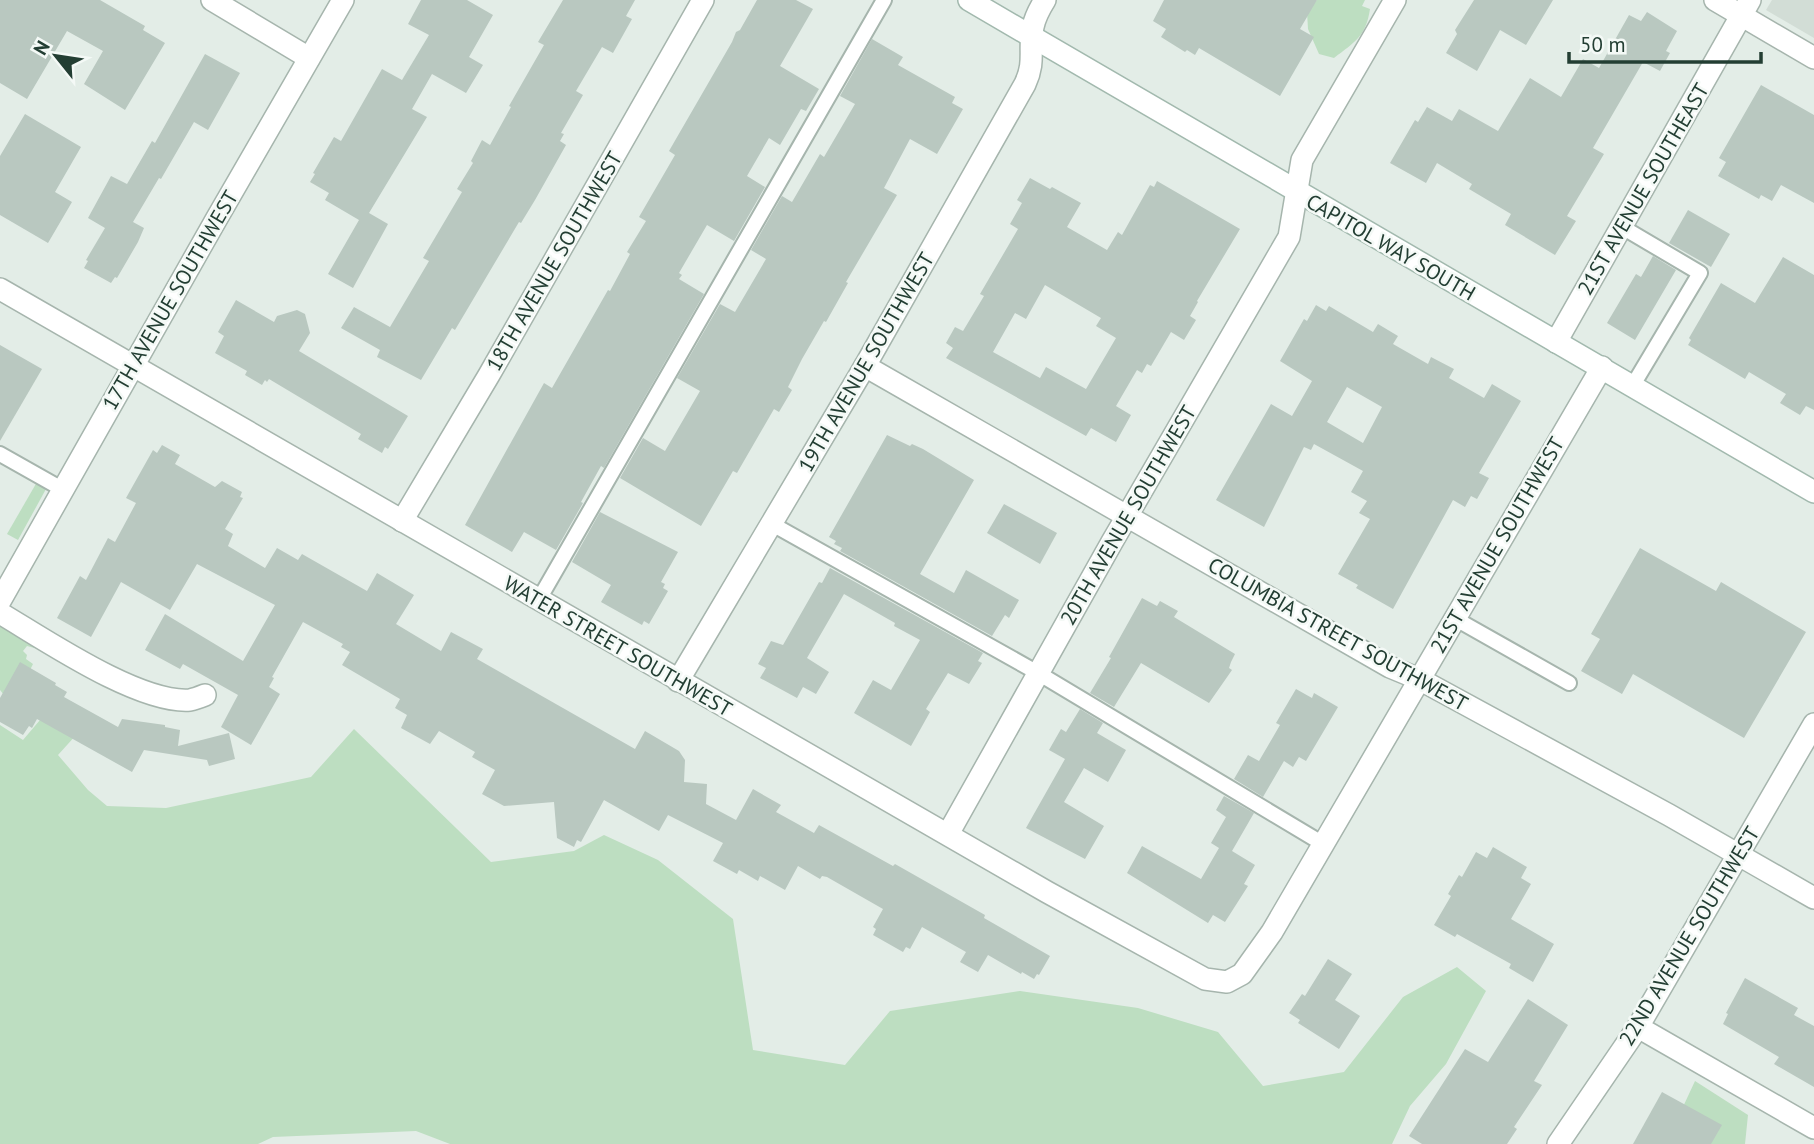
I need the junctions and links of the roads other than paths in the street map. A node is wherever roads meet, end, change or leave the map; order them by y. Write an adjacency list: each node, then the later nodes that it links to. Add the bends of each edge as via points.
1 (212, 0): 11 (street)
2 (343, 0): 11 (street, 17TH AVENUE SOUTHWEST)
3 (703, 0): 25 (street, 18TH AVENUE SOUTHWEST)
4 (884, 0): 28 (lane)
5 (970, 0): 10 (street, CAPITOL WAY SOUTH)
6 (1045, 0): 10 (street, 19TH AVENUE SOUTHWEST)
7 (1395, 0): 13 (street, 20TH AVENUE SOUTHWEST, via 1307,150)
8 (1714, 0): 9 (street)
9 (1746, 8): 12 (street); 14 (street, 21ST AVENUE SOUTHEAST)
10 (1032, 36): 13 (street, CAPITOL WAY SOUTH); 17 (street, 19TH AVENUE SOUTHWEST, via 1031,72)
11 (309, 58): 18 (street, 17TH AVENUE SOUTHWEST)
12 (1814, 58)
13 (1298, 192): 16 (street, CAPITOL WAY SOUTH); 24 (street, 20TH AVENUE SOUTHWEST, via 1289,237)
14 (1622, 227): 16 (street, 21ST AVENUE SOUTHEAST); 20 (lane, via 1700,274)
15 (0, 289): 18 (street, WATER STREET SOUTHWEST)
16 (1556, 342): 19 (street, CAPITOL WAY SOUTH)
17 (865, 366): 24 (street, COLUMBIA STREET SOUTHWEST); 26 (street, 19TH AVENUE SOUTHWEST)
18 (133, 367): 22 (street, 17TH AVENUE SOUTHWEST); 25 (street, WATER STREET SOUTHWEST)
19 (1602, 367): 20 (street, CAPITOL WAY SOUTH); 30 (street, 21ST AVENUE SOUTHWEST)
20 (1633, 386): 23 (street, CAPITOL WAY SOUTH)
21 (0, 454): 22 (lane)
22 (62, 489): 27 (street, 17TH AVENUE SOUTHWEST)
23 (1814, 492)
24 (1126, 517): 31 (street, 20TH AVENUE SOUTHWEST); 32 (street, COLUMBIA STREET SOUTHWEST, via 1390,667)
25 (402, 521): 28 (street, WATER STREET SOUTHWEST)
26 (772, 524): 31 (lane); 33 (street, 19TH AVENUE SOUTHWEST)
27 (0, 601)
28 (538, 601): 33 (street, WATER STREET SOUTHWEST)
29 (0, 613): 35 (street, via 117,680 171,698 190,700)
30 (1454, 618): 32 (street, 21ST AVENUE SOUTHWEST); 34 (lane)
31 (1038, 673): 37 (street, 20TH AVENUE SOUTHWEST); 38 (lane)
32 (1419, 679): 38 (street, 21ST AVENUE SOUTHWEST); 39 (street, COLUMBIA STREET SOUTHWEST)
33 (678, 681): 37 (street, WATER STREET SOUTHWEST)
34 (1569, 683)
35 (205, 695)
36 (1814, 724): 39 (street, 22ND AVENUE SOUTHWEST)
37 (948, 834): 41 (street, WATER STREET SOUTHWEST, via 1205,979 1227,982)
38 (1325, 845): 41 (street, 21ST AVENUE SOUTHWEST)
39 (1738, 854): 40 (street, COLUMBIA STREET SOUTHWEST); 42 (street, 22ND AVENUE SOUTHWEST)
40 (1814, 898)
41 (1242, 974)
42 (1637, 1027): 43 (street); 44 (street, 22ND AVENUE SOUTHWEST)
43 (1814, 1128)
44 (1558, 1144)

